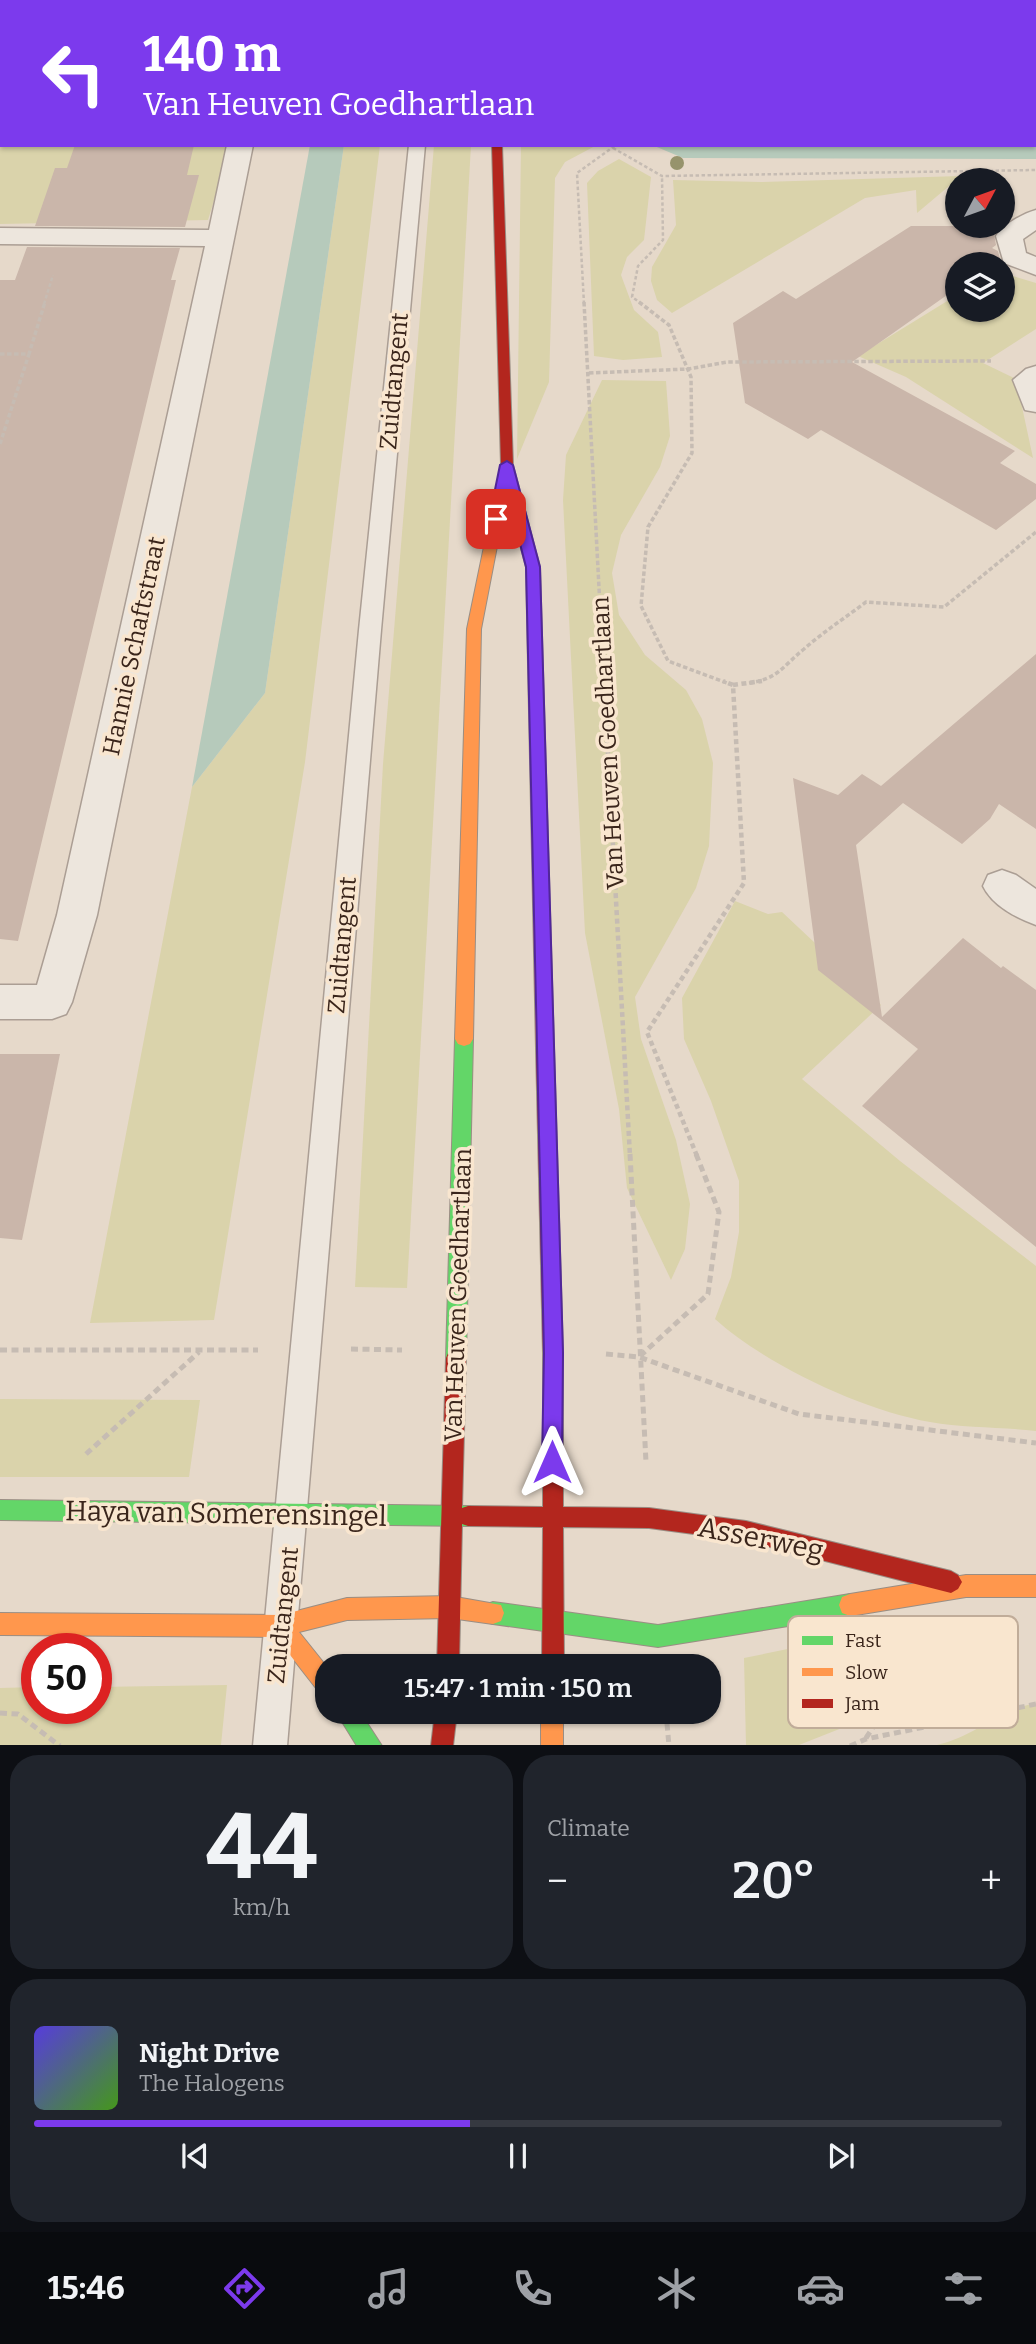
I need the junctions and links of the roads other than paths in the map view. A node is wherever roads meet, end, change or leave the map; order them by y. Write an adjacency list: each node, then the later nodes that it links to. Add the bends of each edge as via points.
1 (240, 147): 6 (street, Hannie Schaftstraat)
2 (417, 147): 13 (lane, Zuidtangent)
3 (497, 147): 8 (main road, Van Heuven Goedhartlaan)
4 (1036, 218): 7 (street, via 1009,236 1014,257)
5 (0, 236): 6 (street)
6 (220, 238): 11 (street, Hannie Schaftstraat, via 77,915 51,1002)
7 (1036, 267)
8 (507, 465): 14 (main road, Van Heuven Goedhartlaan, via 533,567 553,1353); 15 (main road, Van Heuven Goedhartlaan, via 474,629)
9 (1002, 886): 10 (street)
10 (1036, 909)
11 (0, 1002)
12 (0, 1510): 13 (main road, Haya van Somerensingel)
13 (293, 1514): 15 (main road, Haya van Somerensingel); 21 (lane, Zuidtangent)
14 (551, 1516): 15 (main road, Haya van Somerensingel); 16 (main road, Asserweg, via 649,1518 746,1531); 19 (main road, Van Heuven Goedhartlaan)
15 (452, 1517): 18 (main road, Van Heuven Goedhartlaan)
16 (966, 1586): 17 (main road, Asserweg); 19 (main road, Asserweg, via 658,1636)
17 (1036, 1586)
18 (450, 1607): 19 (main road, Asserweg); 21 (main road, via 347,1609); 22 (main road, Van Heuven Goedhartlaan)
19 (554, 1621): 23 (main road, Van Heuven Goedhartlaan)
20 (0, 1624): 21 (main road)
21 (281, 1626): 24 (main road); 28 (lane, Zuidtangent)
22 (448, 1654)
23 (553, 1654)
24 (315, 1669)
25 (356, 1724): 29 (main road)
26 (445, 1724): 30 (main road)
27 (552, 1724): 31 (main road)
28 (270, 1745)
29 (371, 1745)
30 (442, 1745)
31 (552, 1745)

